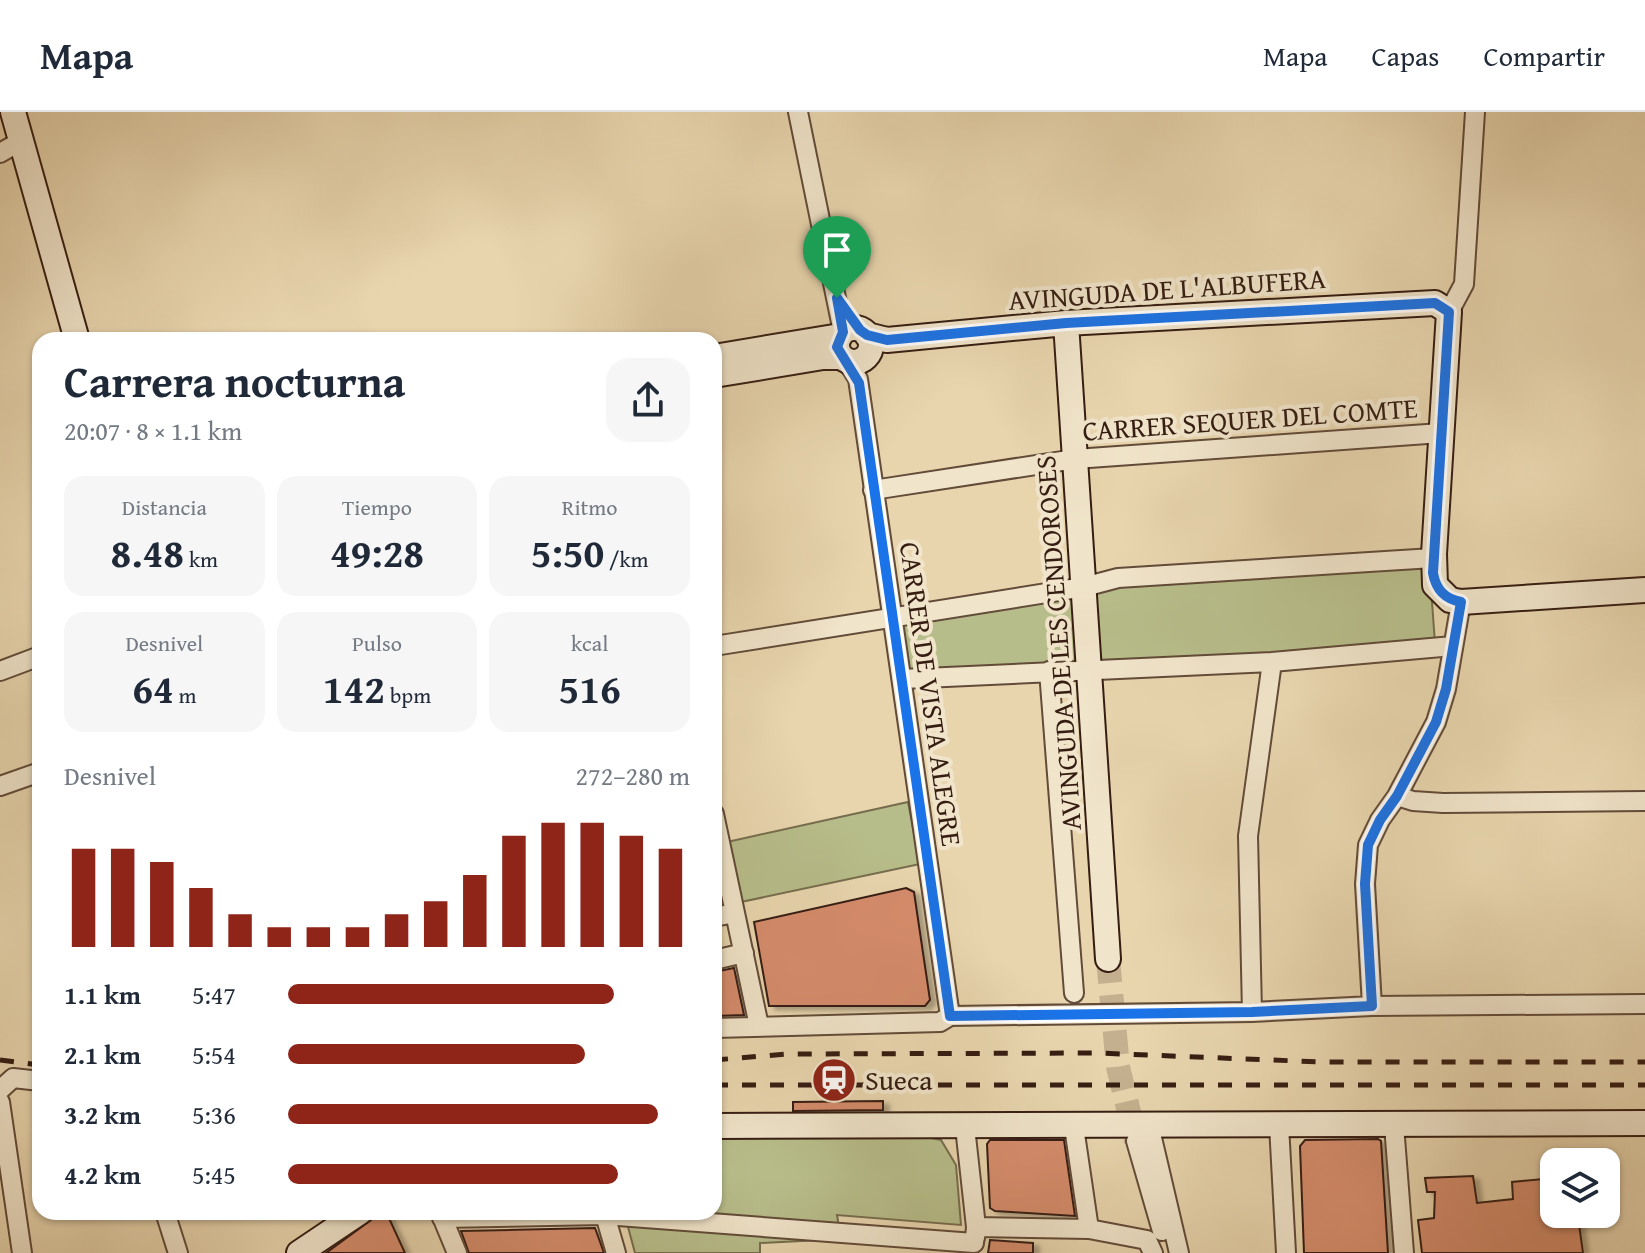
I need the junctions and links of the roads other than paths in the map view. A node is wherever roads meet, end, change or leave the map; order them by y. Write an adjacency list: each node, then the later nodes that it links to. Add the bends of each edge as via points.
1 (13, 112): 4 (street)
2 (798, 112): 8 (street, via 837,298)
3 (1475, 112): 5 (street, via 1464,284)
4 (11, 147): 7 (street)
5 (1449, 312): 6 (street, AVINGUDA DE L'ALBUFERA, via 1435,303); 11 (street)
6 (1066, 323): 8 (street, AVINGUDA DE L'ALBUFERA); 12 (street, AVINGUDA DE LES CENDOROSES)
7 (74, 332)
8 (857, 348): 9 (street, AVINGUDA DE L'ALBUFERA); 10 (street, AVINGUDA DE L'ALBUFERA); 13 (street, CARRER DE VISTA ALEGRE)
9 (722, 356)
10 (722, 374)
11 (1441, 433): 12 (street, CARRER SEQUER DEL COMTE); 14 (street)
12 (1075, 459): 13 (street, CARRER SEQUER DEL COMTE); 15 (street, AVINGUDA DE LES CENDOROSES)
13 (873, 490): 18 (street, CARRER DE VISTA ALEGRE)
14 (1433, 558): 15 (street, via 1118,578); 17 (street, via 1435,585 1450,600)
15 (1084, 587): 18 (street); 23 (street, AVINGUDA DE LES CENDOROSES)
16 (1645, 590): 17 (street)
17 (1461, 602): 20 (street)
18 (892, 618): 19 (street); 26 (street, CARRER DE VISTA ALEGRE)
19 (722, 645)
20 (1453, 646): 22 (street); 29 (street, via 1436,722)
21 (32, 659): 24 (street)
22 (1272, 662): 23 (street); 40 (street, via 1248,836)
23 (1090, 669): 25 (street); 36 (street, AVINGUDA DE LES CENDOROSES)
24 (0, 671)
25 (1049, 671): 26 (street); 37 (street)
26 (902, 679): 41 (street, CARRER DE VISTA ALEGRE)
27 (32, 775): 28 (street)
28 (0, 786)
29 (1397, 796): 30 (street, via 1443,803); 39 (street, via 1368,845)
30 (1645, 801)
31 (722, 882): 32 (street)
32 (735, 913): 33 (street); 34 (street)
33 (722, 915)
34 (744, 953): 35 (street); 42 (street)
35 (722, 958)
36 (1108, 959)
37 (1074, 993)
38 (1645, 1004): 39 (street)
39 (1372, 1006): 40 (street)
40 (1252, 1012): 41 (street)
41 (950, 1016): 42 (street, via 940,1022)
42 (759, 1026): 43 (street)
43 (722, 1028)
44 (32, 1080): 45 (street, via 13,1078)
45 (0, 1090)
46 (0, 1102): 62 (street)
47 (1645, 1123): 49 (street)
48 (1279, 1125): 49 (street); 53 (street); 70 (street)
49 (1394, 1125): 71 (street)
50 (722, 1126): 51 (street)
51 (965, 1127): 52 (street); 60 (street)
52 (1074, 1127): 53 (street); 59 (street)
53 (1143, 1133): 68 (street); 69 (street)
54 (168, 1220): 63 (street)
55 (348, 1220): 64 (street)
56 (443, 1220): 65 (street)
57 (606, 1220): 66 (street)
58 (647, 1220): 61 (street)
59 (1089, 1229): 60 (street); 67 (street, via 1147,1240)
60 (975, 1241): 61 (street)
61 (851, 1244)
62 (22, 1253)
63 (178, 1253)
64 (299, 1253)
65 (457, 1253)
66 (616, 1253)
67 (1153, 1253)
68 (1168, 1253)
69 (1179, 1253)
70 (1286, 1253)
71 (1404, 1253)

